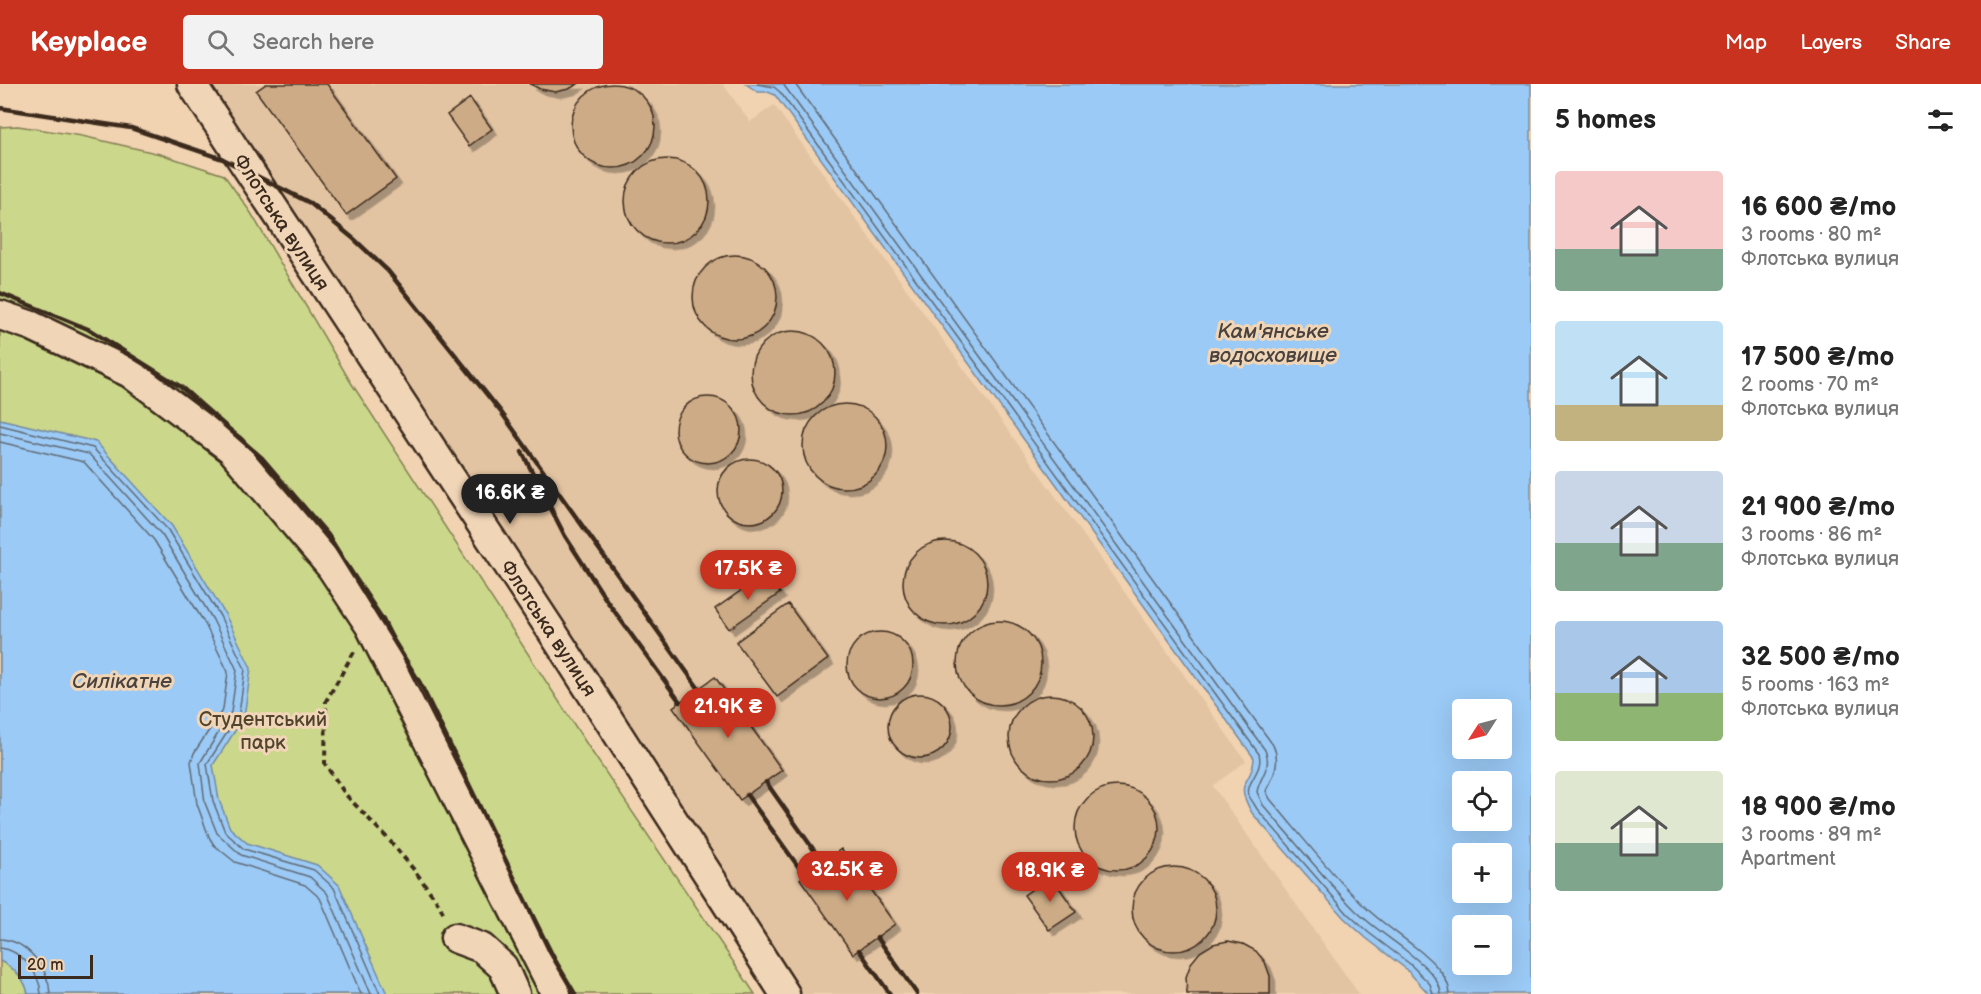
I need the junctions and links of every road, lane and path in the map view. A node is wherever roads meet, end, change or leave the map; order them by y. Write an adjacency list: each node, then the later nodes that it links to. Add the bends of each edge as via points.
1 (192, 84): 7 (street, Флотська вулиця)
2 (0, 315): 3 (street, via 33,326 130,373 231,449 331,567)
3 (370, 626): 4 (path, via 326,700 325,765 346,795 415,871 439,904); 6 (street)
4 (455, 938): 5 (street, via 482,948 502,967)
5 (514, 994)
6 (556, 994)
7 (785, 994)

